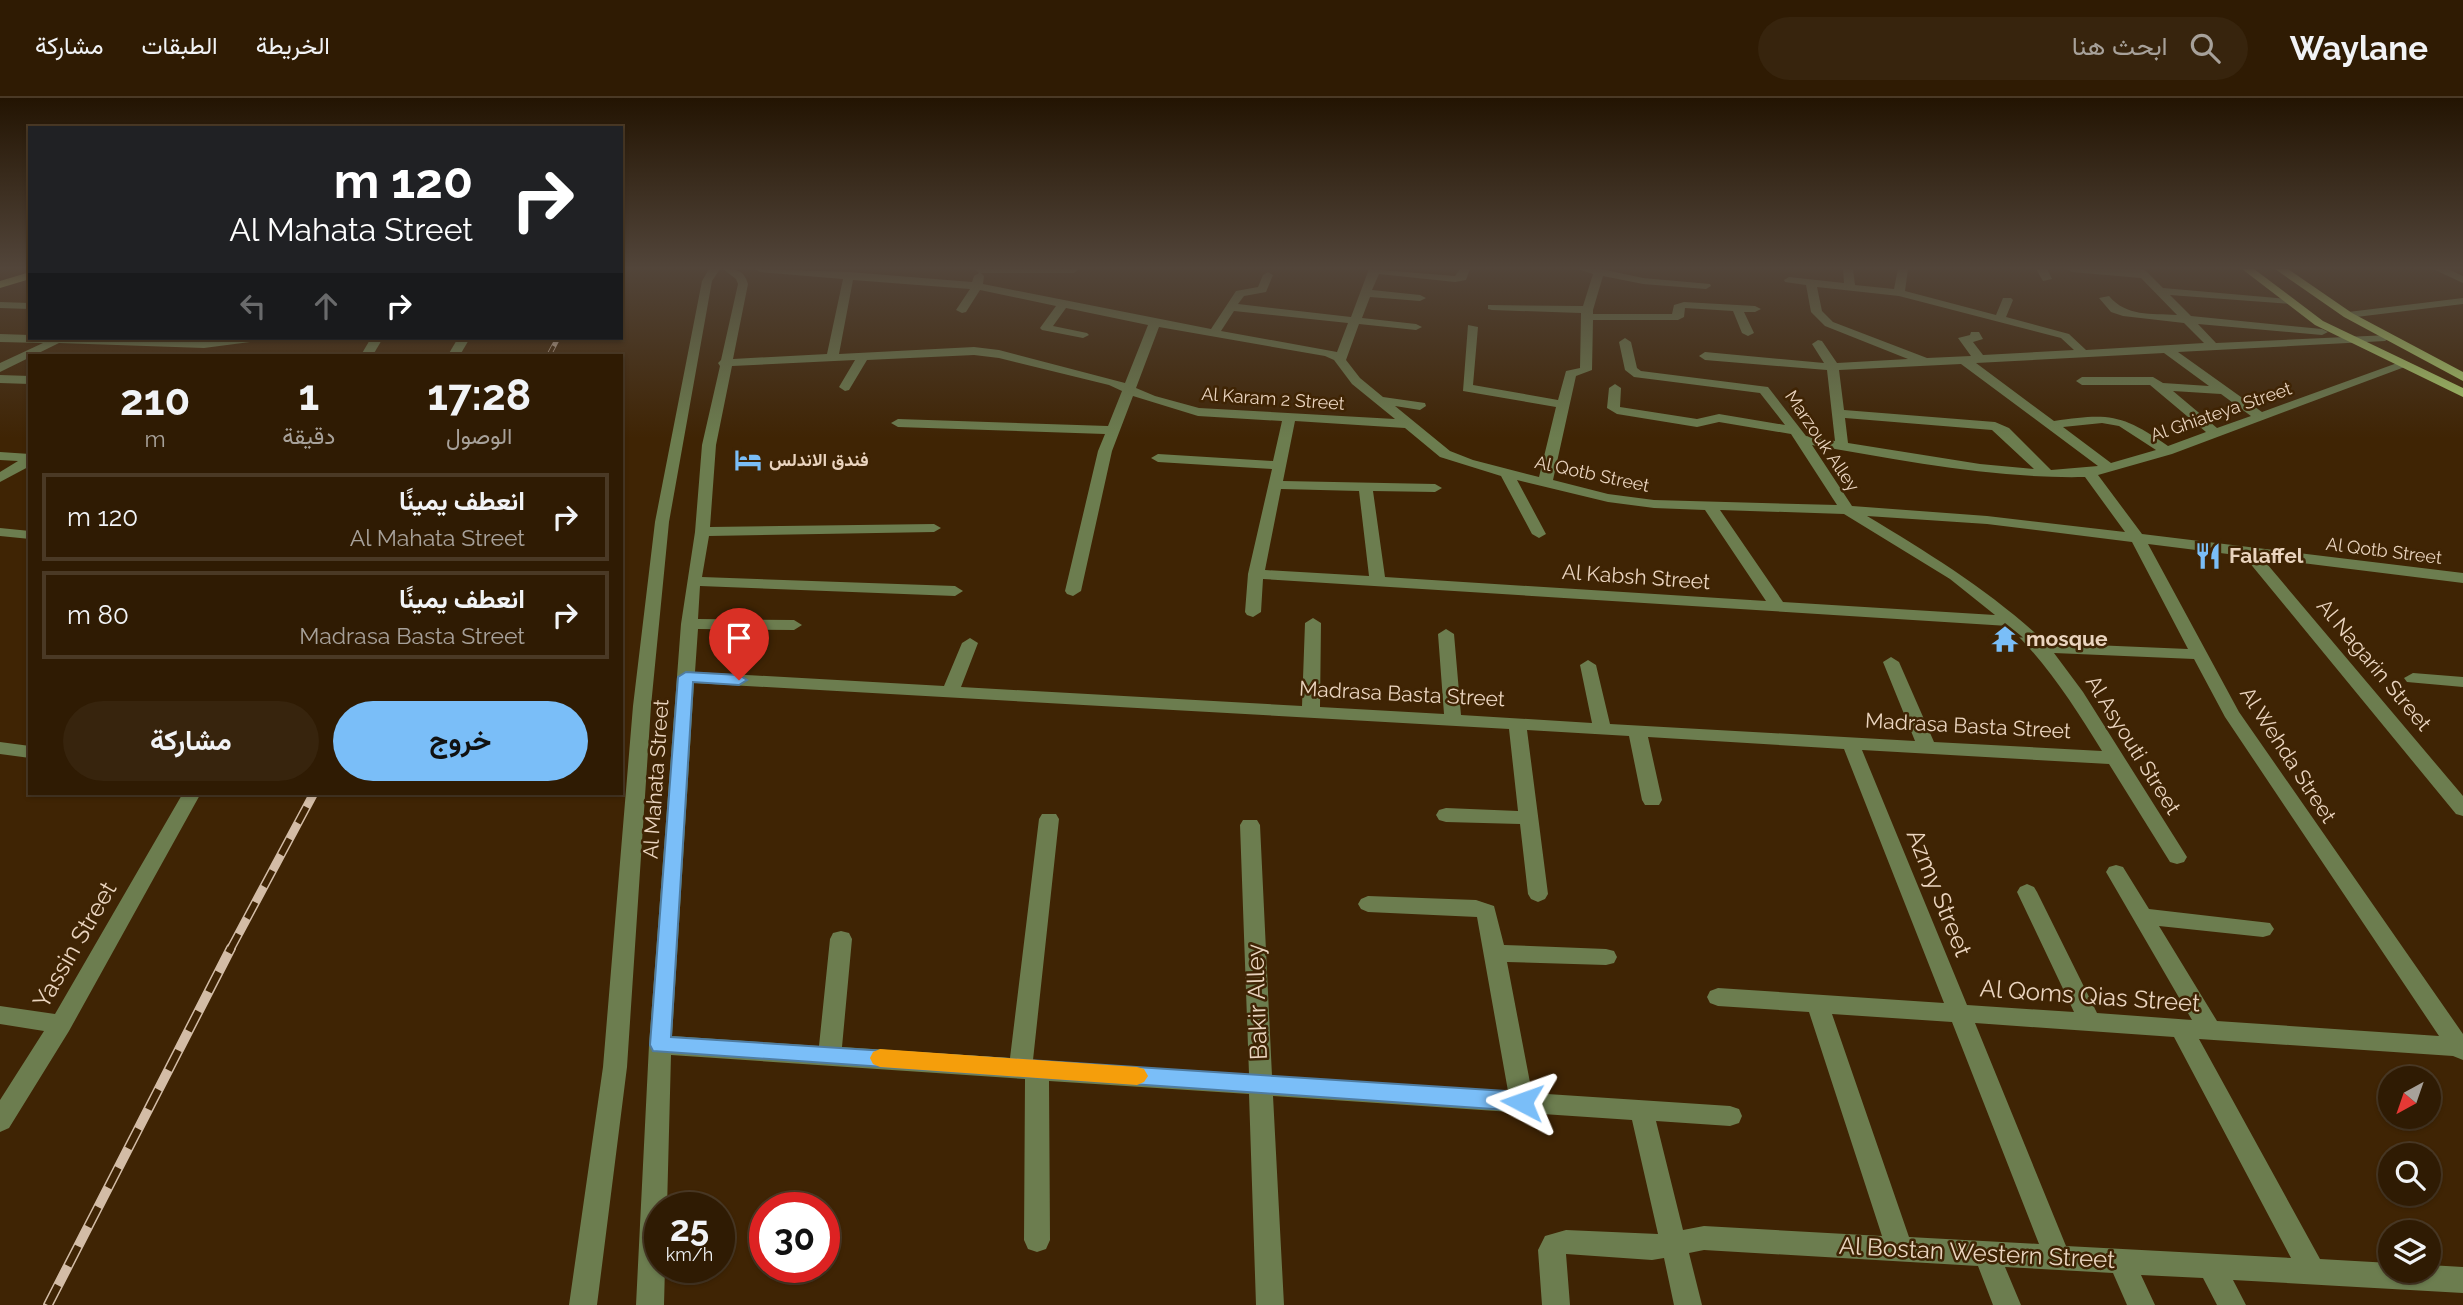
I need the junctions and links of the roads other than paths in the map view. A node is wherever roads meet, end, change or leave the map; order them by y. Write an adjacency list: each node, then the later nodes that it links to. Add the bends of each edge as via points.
1 (699, 325): 174 (street, Al Mahata Street, via 662,523 642,706 615,1067)
2 (733, 325): 48 (street, Al Mahata Street)
3 (839, 325): 43 (street)
4 (1048, 325): 24 (street)
5 (1154, 325): 59 (street)
6 (1169, 325): 21 (street)
7 (1219, 325): 21 (street)
8 (1353, 325): 45 (street)
9 (1401, 325): 19 (street)
10 (1587, 325): 64 (street, via 1586,370 1571,373)
11 (1745, 325): 22 (street)
12 (1834, 325): 34 (street)
13 (2024, 325): 40 (street, via 2071,339)
14 (2192, 325): 35 (street)
15 (2239, 325): 25 (street)
16 (2326, 325): 25 (main road)
17 (2364, 325): 26 (main road)
18 (1871, 326): 34 (street)
19 (1416, 327)
20 (1472, 327): 64 (street, via 1467,388)
21 (1214, 333): 45 (street, via 1328,353)
22 (1748, 333)
23 (1975, 334): 44 (street, via 1977,339 1964,339)
24 (1083, 335)
25 (2344, 336): 26 (street); 35 (street); 49 (main road)
26 (2385, 337): 52 (main road)
27 (0, 338): 28 (street)
28 (28, 338)
29 (58, 340): 38 (street)
30 (134, 340): 31 (street)
31 (208, 341): 39 (street)
32 (1625, 342): 73 (street, Marzouk Alley, via 1634,372 1764,390)
33 (1818, 344): 50 (street)
34 (1879, 344): 47 (street)
35 (2216, 348): 36 (street)
36 (2168, 350): 40 (street); 60 (street)
37 (28, 354): 51 (street)
38 (29, 354)
39 (192, 354)
40 (2082, 354): 44 (street)
41 (864, 355): 43 (street, Al Karam 2 Street); 56 (street); 59 (street, Al Karam 2 Street, via 999,354)
42 (1705, 356): 50 (street)
43 (832, 357): 48 (street, Al Karam 2 Street)
44 (1980, 359): 46 (street)
45 (1340, 360): 62 (street, Al Qotb Street)
46 (1964, 360): 47 (street); 70 (street)
47 (1927, 362): 50 (street)
48 (724, 363): 94 (street, Al Mahata Street, via 709,445)
49 (2404, 365): 61 (main road); 66 (street, Al Ghiateya Street)
50 (1833, 367): 65 (street)
51 (0, 368)
52 (2463, 377)
53 (0, 379): 54 (street)
54 (28, 380)
55 (2082, 381): 57 (street, via 2144,379)
56 (845, 387)
57 (2162, 387): 60 (street); 72 (street)
58 (1615, 388): 73 (street, Al Ghiateya Street, via 1613,408 1617,410 1697,423 1719,418)
59 (1128, 389): 67 (street, Al Karam 2 Street, via 1198,412); 71 (street)
60 (2221, 390): 66 (street)
61 (2463, 393)
62 (1378, 400): 63 (street); 69 (street, Al Qotb Street)
63 (1420, 405)
64 (1564, 405): 86 (street)
65 (1840, 414): 74 (street); 84 (street, via 1995,426)
66 (2261, 417): 72 (street, Al Ghiateya Street)
67 (1289, 419): 69 (street, Al Karam 2 Street); 80 (street)
68 (898, 423): 71 (street)
69 (1408, 424): 82 (street, Al Qotb Street, via 1445,454)
70 (2050, 425): 75 (street, via 2111,418 2125,422); 81 (street)
71 (1112, 430): 104 (street)
72 (2215, 433): 75 (street, Al Ghiateya Street)
73 (1798, 435): 74 (street, Al Ghiateya Street); 91 (street, Marzouk Alley)
74 (1842, 446): 84 (street, Al Ghiateya Street)
75 (2166, 451): 81 (street, Al Ghiateya Street)
76 (0, 456): 78 (street)
77 (1158, 458): 80 (street)
78 (28, 459)
79 (28, 460): 85 (street)
80 (1280, 465): 87 (street)
81 (2109, 468): 83 (street, Al Ghiateya Street)
82 (1507, 473): 86 (street, Al Qotb Street); 95 (street)
83 (2089, 473): 84 (street, Al Ghiateya Street); 97 (street, Al Wehda Street)
84 (2047, 474)
85 (0, 478)
86 (1545, 483): 90 (street, Al Qotb Street, via 1632,502)
87 (1276, 485): 88 (street); 99 (street)
88 (1364, 486): 89 (street); 102 (street)
89 (1435, 488)
90 (1710, 506): 91 (street, Al Qotb Street); 105 (street)
91 (1847, 510): 97 (street, Al Qotb Street, via 1987,520); 107 (street, Al Asyouti Street, via 1955,576)
92 (934, 528): 94 (street)
93 (0, 532): 96 (street)
94 (702, 532): 101 (street, Al Mahata Street)
95 (1539, 534)
96 (28, 535)
97 (2137, 538): 98 (street, Al Qotb Street); 114 (street, Al Wehda Street)
98 (2249, 552): 100 (street, Al Qotb Street); 133 (street, Al Nagarin Street)
99 (1256, 574): 102 (street, Al Kabsh Street); 106 (street)
100 (2462, 579)
101 (692, 581): 103 (street); 109 (street, Al Mahata Street)
102 (1378, 582): 105 (street, Al Kabsh Street)
103 (956, 591)
104 (1073, 591)
105 (1779, 608): 107 (street, Al Kabsh Street)
106 (1252, 612)
107 (2013, 621): 113 (street, Al Asyouti Street)
108 (1313, 623): 121 (street)
109 (689, 624): 110 (street); 117 (street, Al Mahata Street)
110 (794, 625)
111 (1446, 634): 122 (street)
112 (970, 643): 120 (street)
113 (2041, 648): 114 (street); 130 (street, Al Asyouti Street)
114 (2197, 654): 157 (street, Al Wehda Street, via 2274,779)
115 (1891, 662): 127 (street)
116 (1588, 664): 124 (street)
117 (686, 677): 120 (street, Madrasa Basta Street); 156 (street, Al Mahata Street)
118 (2413, 678): 119 (street)
119 (2463, 682)
120 (951, 691): 121 (street, Madrasa Basta Street)
121 (1311, 711): 122 (street, Madrasa Basta Street)
122 (1452, 720): 123 (street, Madrasa Basta Street)
123 (1517, 723): 124 (street, Madrasa Basta Street); 135 (street)
124 (1602, 728): 125 (street, Madrasa Basta Street)
125 (1637, 730): 126 (street, Madrasa Basta Street); 132 (street)
126 (1850, 742): 127 (street, Madrasa Basta Street); 150 (street, Azmy Street)
127 (1927, 747): 130 (street, Madrasa Basta Street)
128 (0, 748): 129 (street)
129 (28, 752)
130 (2115, 758): 138 (street, Al Asyouti Street)
131 (191, 795): 153 (street, Yassin Street)
132 (1652, 800)
133 (2460, 802)
134 (1446, 816): 135 (street)
135 (1529, 818): 141 (street)
136 (1049, 819): 159 (street)
137 (1250, 825): 160 (street, Bakir Alley)
138 (2176, 857)
139 (2116, 872): 143 (street)
140 (2027, 892): 152 (street)
141 (1538, 894)
142 (1368, 904): 146 (street, via 1482,909 1487,912)
143 (2142, 916): 144 (street); 155 (street)
144 (2263, 929)
145 (841, 939): 158 (street)
146 (1494, 953): 147 (street); 161 (street)
147 (1606, 957)
148 (1718, 997): 149 (street, Al Qoms Qias Street)
149 (1818, 1004): 150 (street, Al Qoms Qias Street); 167 (street)
150 (1959, 1013): 152 (street, Al Qoms Qias Street); 169 (street, Azmy Street)
151 (0, 1015): 153 (street)
152 (2090, 1022): 154 (street, Al Qoms Qias Street)
153 (61, 1024): 164 (street, Yassin Street)
154 (2181, 1028): 155 (street, Al Qoms Qias Street); 172 (street)
155 (2210, 1030): 157 (street, Al Qoms Qias Street)
156 (660, 1045): 158 (street); 175 (street, Al Mahata Street)
157 (2461, 1050)
158 (830, 1055): 159 (street)
159 (1029, 1068): 160 (street); 165 (street)
160 (1261, 1084): 161 (street); 176 (street, Bakir Alley)
161 (1522, 1102): 162 (street)
162 (1641, 1110): 163 (street); 166 (street)
163 (1730, 1116)
164 (0, 1121)
165 (1037, 1240)
166 (1672, 1242): 167 (street, Al Bostan Western Street, via 1704,1238); 177 (street, Al Bostan Western Street, via 1652,1248 1554,1245); 178 (street)
167 (1900, 1249): 168 (street, Al Bostan Western Street)
168 (1987, 1255): 169 (street, Al Bostan Western Street); 179 (street)
169 (2058, 1258): 170 (street, Al Bostan Western Street)
170 (2121, 1261): 171 (street, Al Bostan Western Street); 180 (street)
171 (2211, 1266): 172 (street, Al Bostan Western Street); 181 (street)
172 (2313, 1272): 173 (street, Al Bostan Western Street)
173 (2463, 1280)
174 (583, 1305)
175 (650, 1305)
176 (1270, 1305)
177 (1556, 1305)
178 (1688, 1305)
179 (2007, 1305)
180 (2141, 1305)
181 (2232, 1305)

